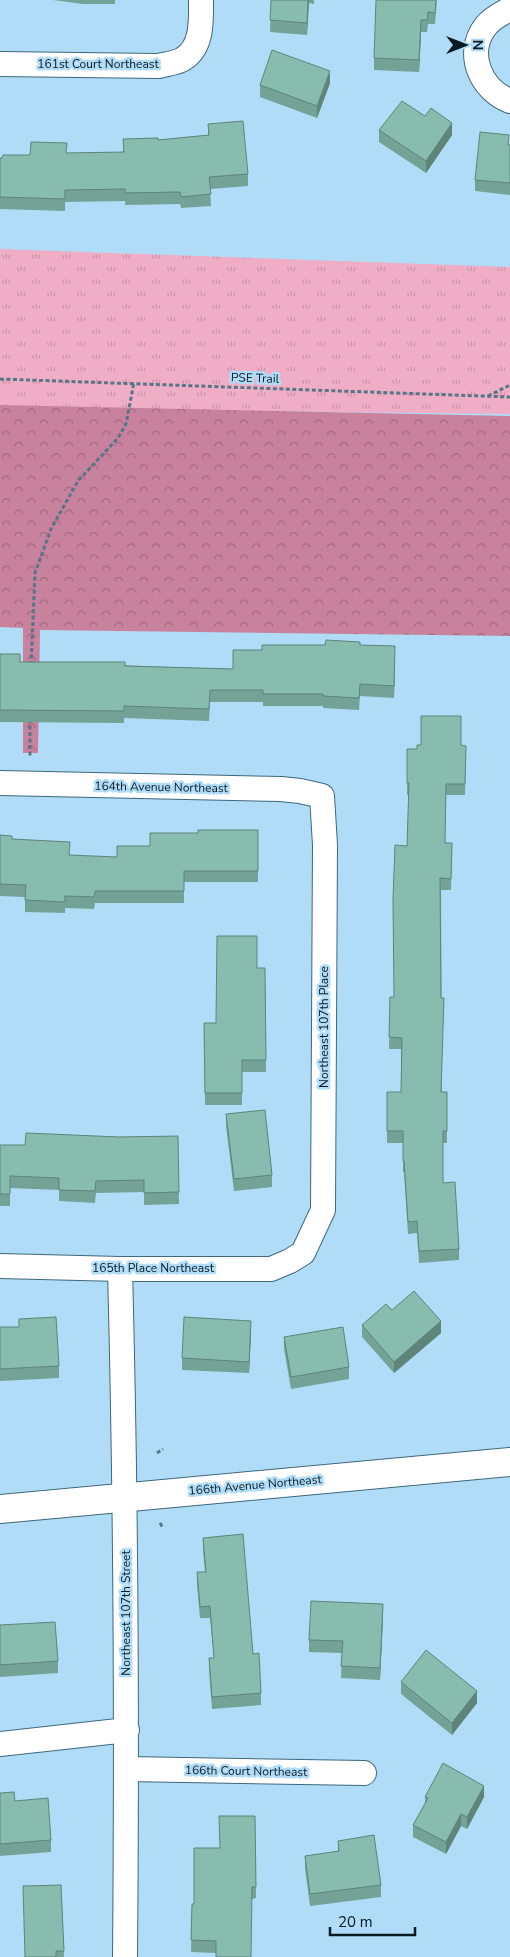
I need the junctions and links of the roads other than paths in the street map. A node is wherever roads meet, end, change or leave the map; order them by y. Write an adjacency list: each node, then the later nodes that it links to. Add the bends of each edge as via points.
1 (201, 0): 3 (street, 161st Court Northeast, via 201,24 196,46 183,60 159,66)
2 (510, 10): 4 (street, via 484,28 476,58 488,86)
3 (0, 64)
4 (510, 101)
5 (0, 783): 6 (street, 164th Avenue Northeast, via 281,789)
6 (322, 796): 7 (street, Northeast 107th Place, via 325,845 323,1210)
7 (303, 1253): 9 (street, 165th Place Northeast, via 271,1268)
8 (0, 1266): 9 (street, 165th Place Northeast)
9 (120, 1269): 11 (street, Northeast 107th Street)
10 (510, 1462): 11 (street, 166th Avenue Northeast)
11 (126, 1496): 12 (street, 166th Avenue Northeast); 13 (street, Northeast 107th Street)
12 (0, 1509)
13 (126, 1730): 14 (street); 15 (street, Northeast 107th Street)
14 (0, 1744)
15 (127, 1769): 16 (street, 166th Court Northeast); 17 (street, Northeast 107th Street)
16 (364, 1773)
17 (125, 1957)

